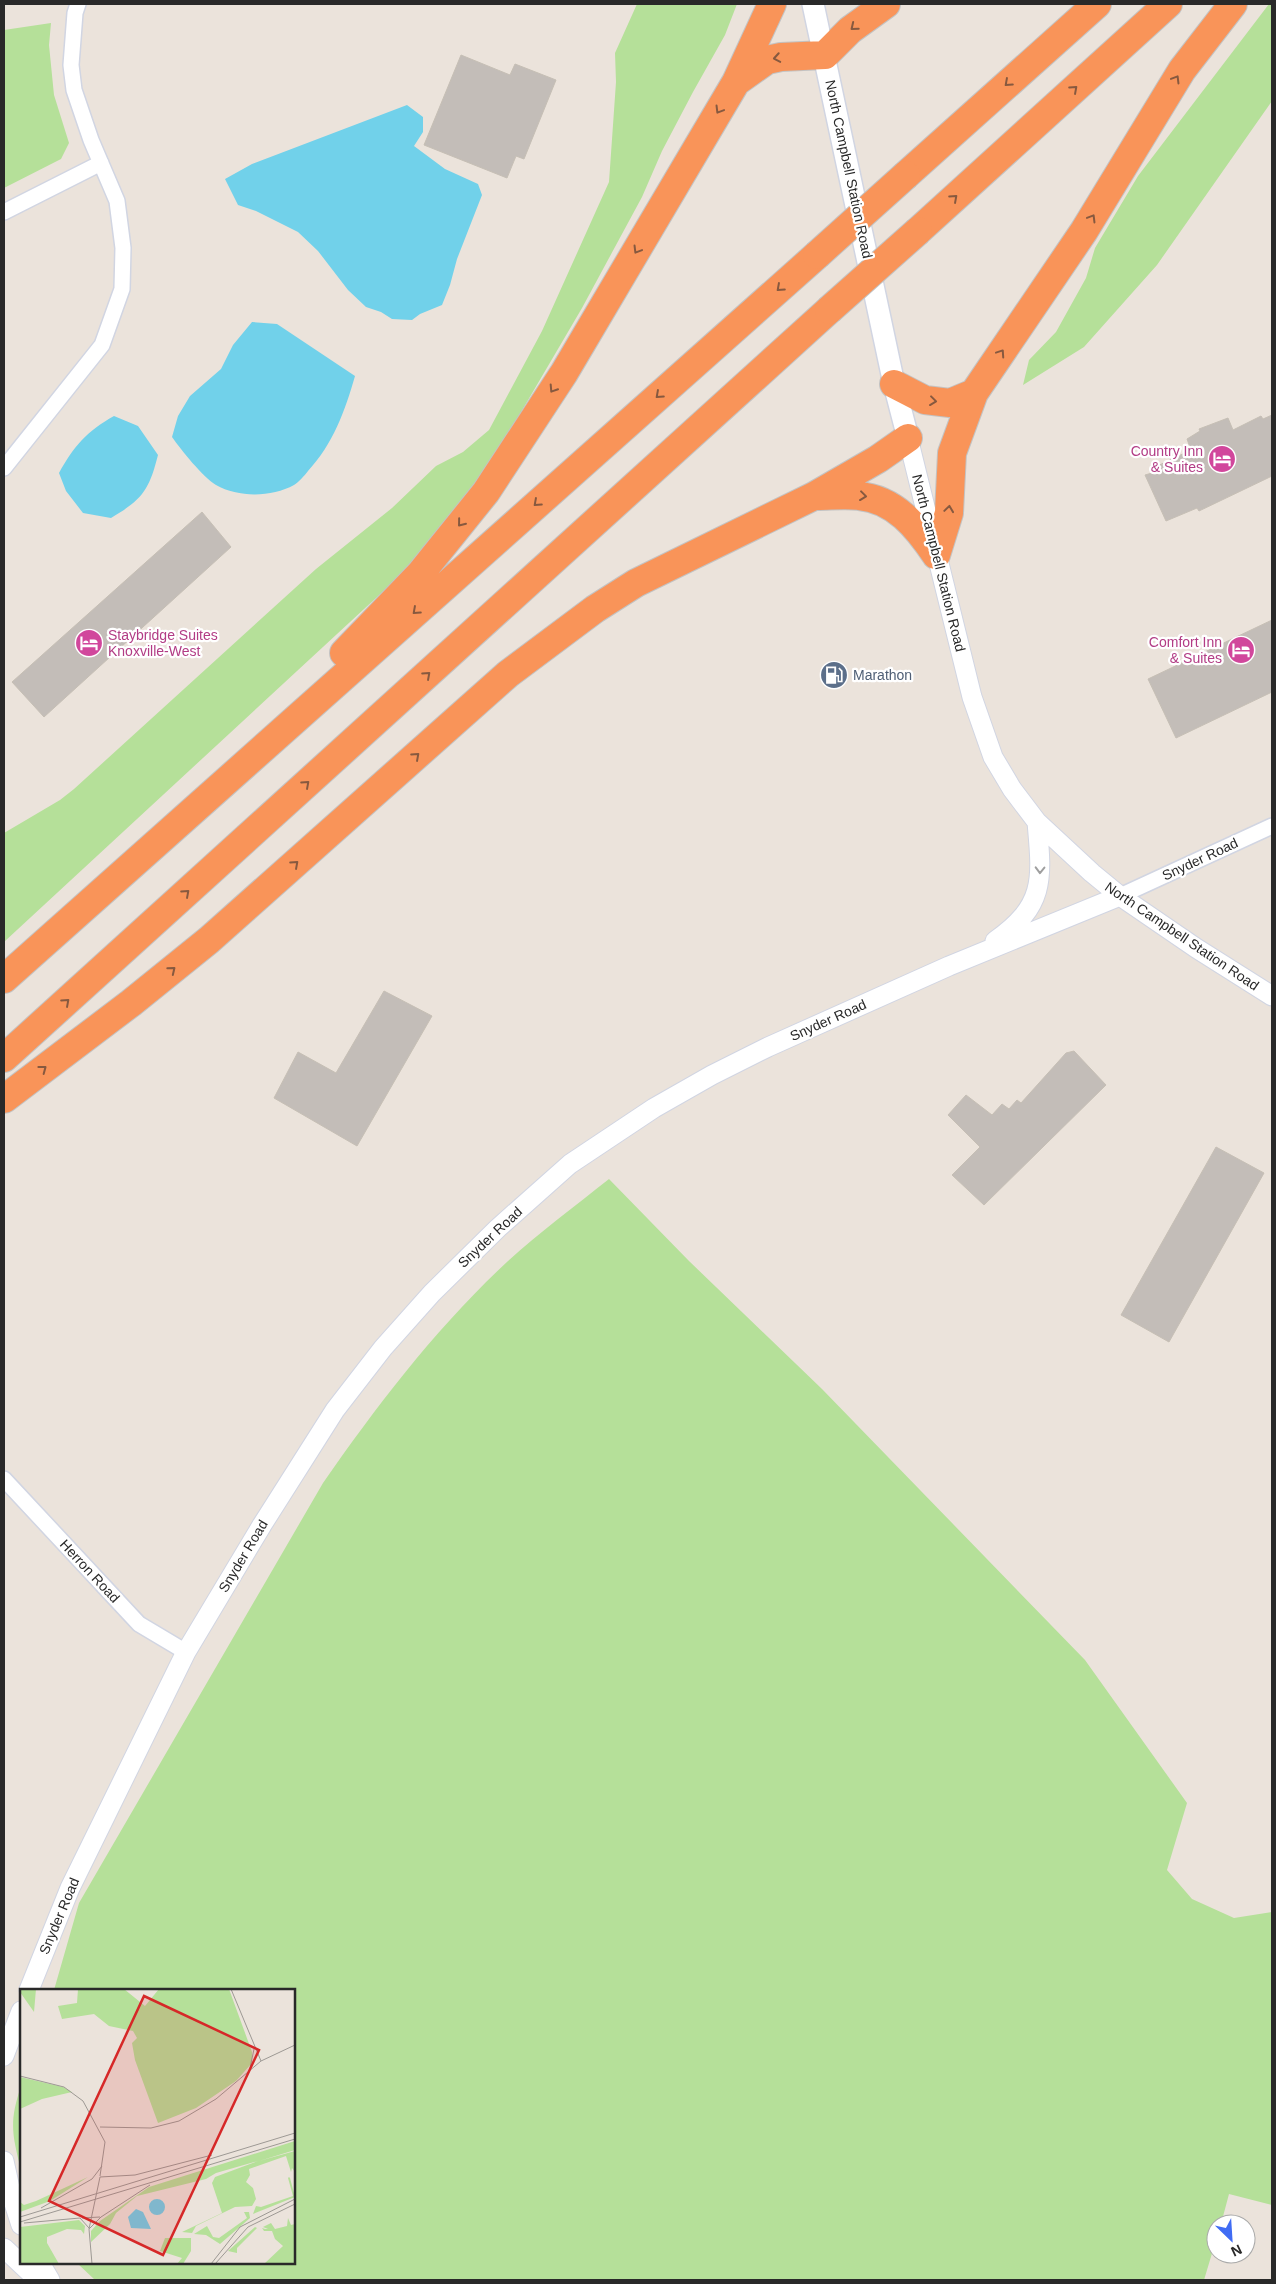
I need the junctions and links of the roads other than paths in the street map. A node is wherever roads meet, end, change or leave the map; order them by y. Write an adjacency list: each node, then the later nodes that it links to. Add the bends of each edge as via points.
1 (78, 4): 10 (street, via 71,65 74,90)
2 (772, 4): 9 (highway)
3 (813, 4): 8 (main road, North Campbell Station Road)
4 (886, 4): 8 (highway, one-way to 8, via 850,30)
5 (1097, 4): 18 (highway, one-way to 18, bridge)
6 (1168, 4): 25 (highway, one-way to 6, bridge)
7 (1233, 4): 13 (highway, one-way to 7, via 1084,231 1182,70)
8 (825, 55): 9 (highway, one-way to 9, via 768,60); 12 (main road, North Campbell Station Road)
9 (736, 82): 18 (highway, one-way to 18, via 564,373 486,492 420,574)
10 (101, 163): 11 (street); 15 (street, via 117,201 123,248 122,289 102,345)
11 (4, 212)
12 (894, 384): 13 (highway, one-way to 13, via 925,400 950,403); 14 (main road, North Campbell Station Road)
13 (974, 394): 17 (highway, one-way to 13, via 949,514 952,453)
14 (908, 438): 16 (highway); 17 (street, North Campbell Station Road)
15 (4, 468)
16 (814, 496): 17 (highway, one-way to 17, via 858,495 884,503 915,526); 26 (highway, one-way to 16, via 209,940 508,674 595,609 636,583)
17 (936, 555): 19 (street, North Campbell Station Road, via 972,697 993,757)
18 (199, 804): 23 (highway)
19 (1037, 822): 21 (street, North Campbell Station Road); 22 (street, one-way to 22, via 1040,875 1036,896 1023,918)
20 (1272, 826): 21 (street, Snyder Road)
21 (1120, 896): 22 (street, Snyder Road); 24 (street, North Campbell Station Road)
22 (975, 956): 28 (street, Snyder Road, via 768,1047 654,1108 563,1171 498,1228 432,1293 334,1410)
23 (4, 979)
24 (1272, 996)
25 (4, 1058)
26 (4, 1098)
27 (4, 1478): 28 (street, Herron Road, via 139,1624)
28 (186, 1652): 29 (street, Snyder Road, via 70,1888)
29 (29, 1989)
30 (20, 2014): 31 (street)
31 (4, 2056)
32 (4, 2161): 33 (street)
33 (20, 2221)
34 (4, 2248): 35 (street)
35 (20, 2263)
36 (21, 2264): 38 (street)
37 (41, 2264): 39 (street)
38 (38, 2280)
39 (50, 2280)

